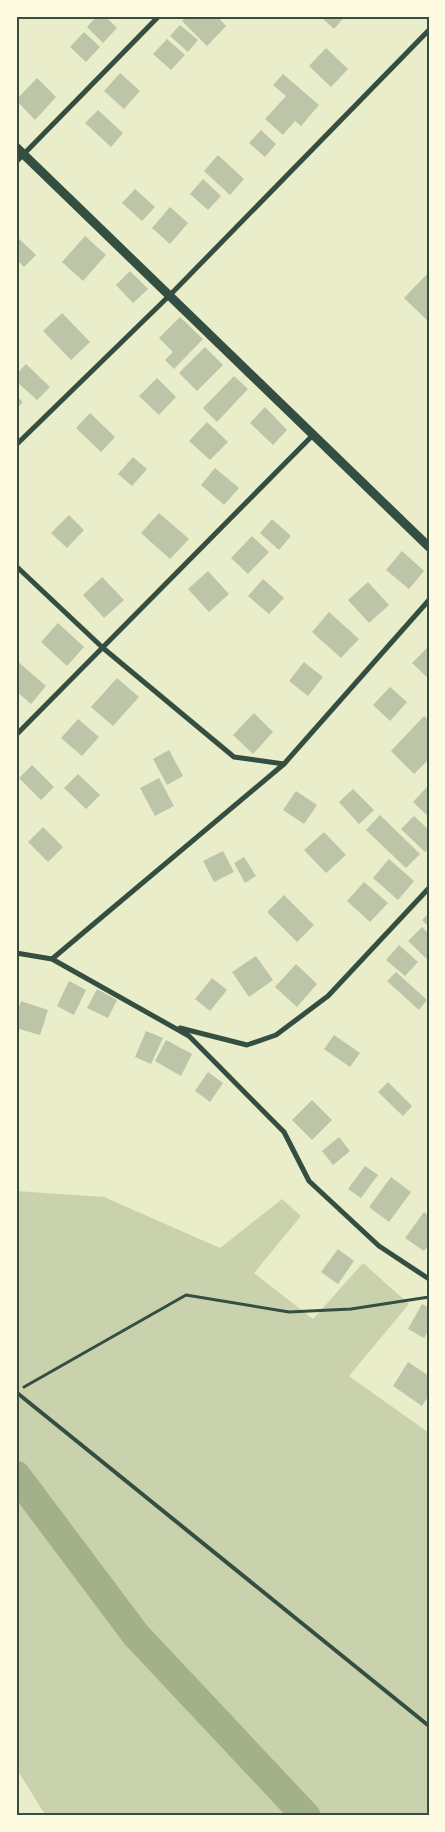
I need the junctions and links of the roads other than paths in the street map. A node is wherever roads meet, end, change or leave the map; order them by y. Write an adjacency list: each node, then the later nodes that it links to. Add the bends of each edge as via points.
1 (159, 16): 4 (street)
2 (429, 30): 6 (street)
3 (16, 147): 4 (street)
4 (24, 154): 5 (street); 6 (street)
5 (16, 162)
6 (170, 294): 7 (street); 8 (street)
7 (314, 434): 9 (street); 12 (street)
8 (16, 445)
9 (429, 547)
10 (16, 566): 12 (street)
11 (429, 600): 14 (street)
12 (103, 648): 13 (street); 14 (street, via 234,757)
13 (16, 735)
14 (284, 764): 17 (street)
15 (429, 888): 18 (street, via 328,996 276,1035 247,1045)
16 (16, 953): 17 (street)
17 (52, 959): 18 (street)
18 (172, 1026): 19 (street, via 189,1036 284,1132 309,1181 379,1246)
19 (429, 1279)
20 (16, 1391): 21 (lane)
21 (429, 1726)

